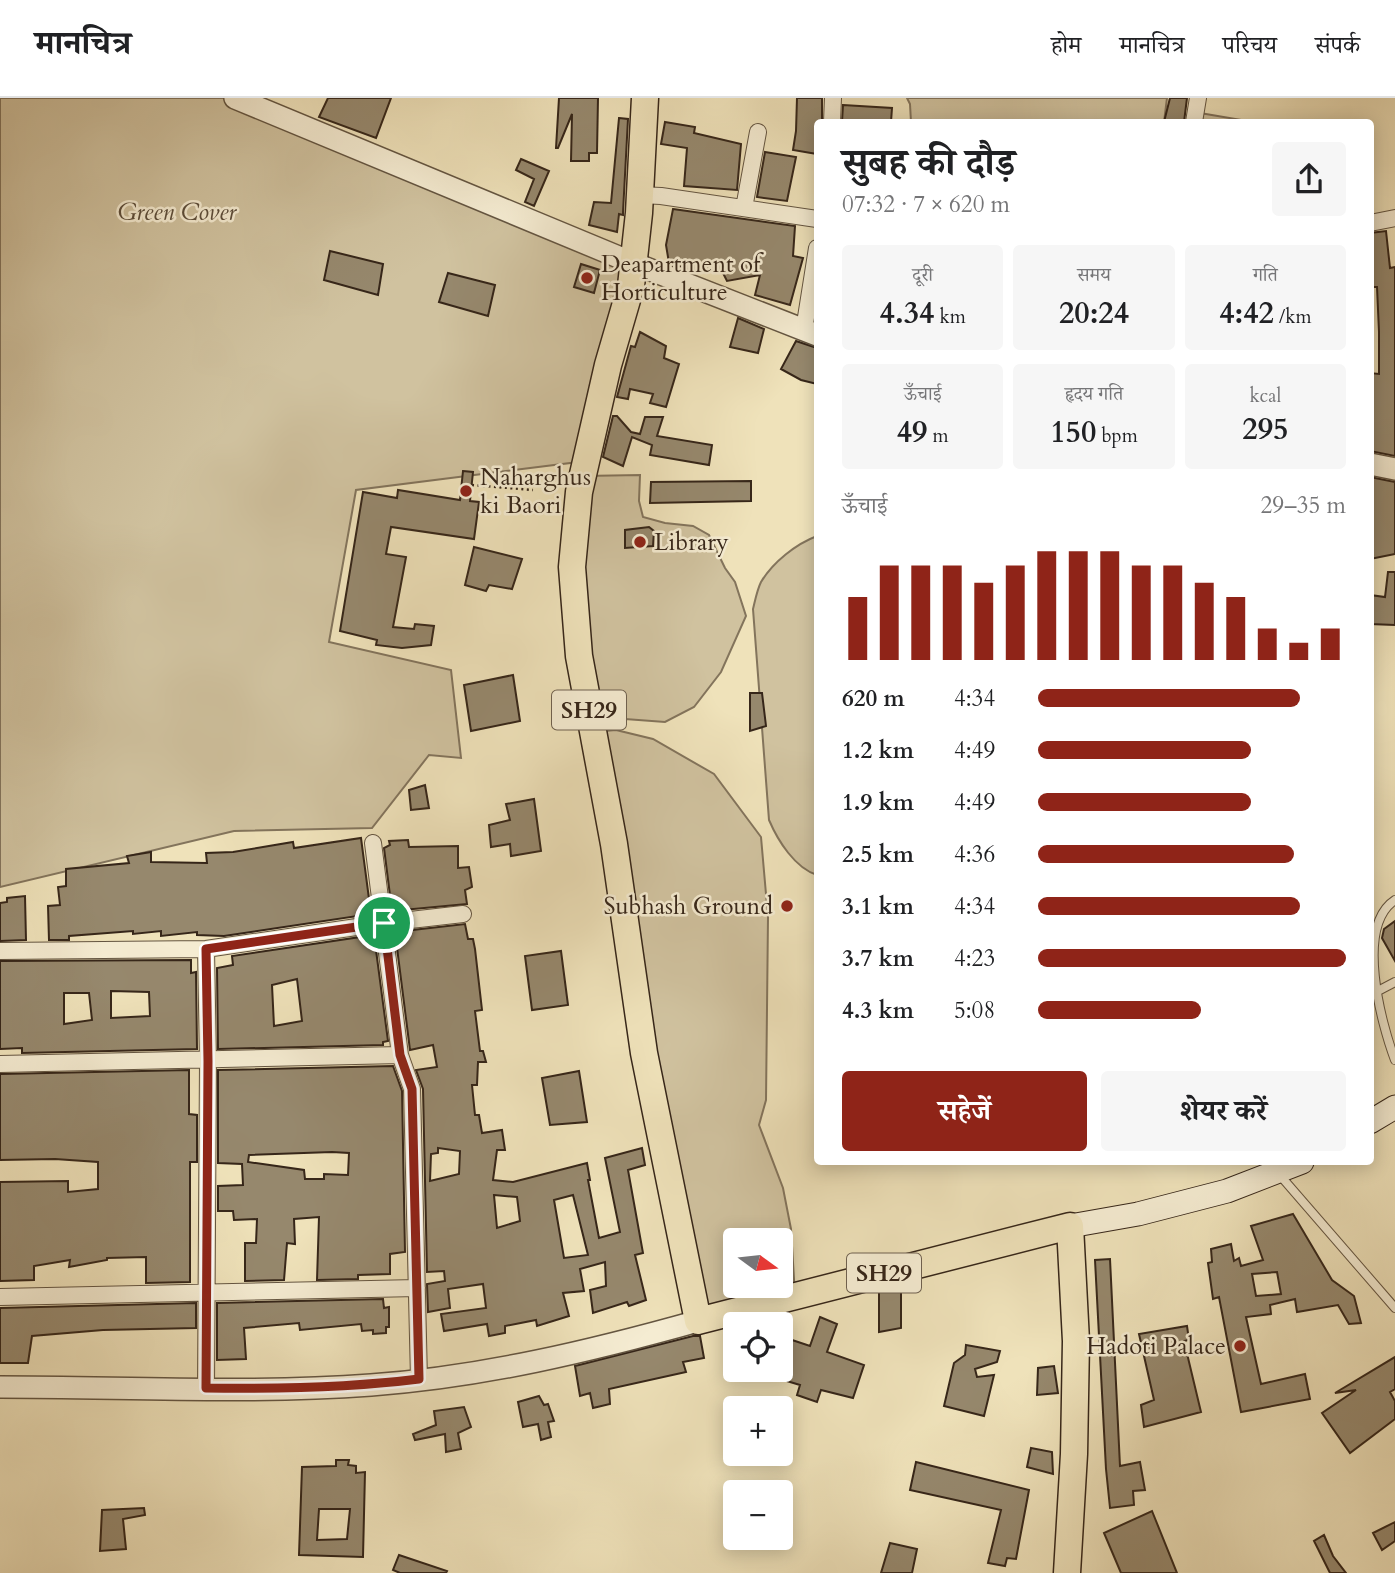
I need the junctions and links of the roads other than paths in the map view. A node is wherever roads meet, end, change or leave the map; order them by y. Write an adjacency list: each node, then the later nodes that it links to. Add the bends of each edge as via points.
1 (234, 98): 13 (street)
2 (645, 98): 8 (main road, SH29)
3 (833, 98): 5 (street)
4 (1198, 98): 6 (street)
5 (832, 119)
6 (1194, 119)
7 (758, 132): 9 (street)
8 (640, 195): 9 (street); 13 (main road, SH29)
9 (744, 208): 11 (street)
10 (1395, 218): 12 (street)
11 (814, 219)
12 (1374, 222)
13 (633, 263): 15 (street); 39 (main road, SH29, via 579,492 572,567 579,656 614,844 644,1053)
14 (814, 290): 15 (street)
15 (811, 333)
16 (1374, 465): 17 (street)
17 (1395, 469)
18 (373, 843): 21 (street)
19 (1395, 900): 25 (lane, via 1384,907 1375,936)
20 (463, 914): 21 (street)
21 (384, 923): 22 (street); 26 (street)
22 (206, 949): 23 (street); 28 (street)
23 (0, 951)
24 (1395, 982): 25 (lane)
25 (1376, 992): 27 (lane)
26 (400, 1055): 28 (street); 35 (street, via 412,1089)
27 (1395, 1060)
28 (208, 1061): 29 (street); 36 (street)
29 (0, 1064)
30 (1395, 1107): 31 (main road)
31 (1374, 1120)
32 (1295, 1165): 33 (main road)
33 (1278, 1172): 34 (main road, via 1227,1191); 38 (lane)
34 (1070, 1226): 39 (main road, SH29); 43 (main road, via 1076,1341)
35 (417, 1287): 36 (street); 40 (street)
36 (206, 1293): 37 (street); 42 (street)
37 (0, 1297)
38 (1395, 1308)
39 (698, 1321): 40 (street, via 582,1352)
40 (419, 1379): 42 (street, via 288,1390)
41 (0, 1387): 42 (street)
42 (206, 1388)
43 (1067, 1573)

